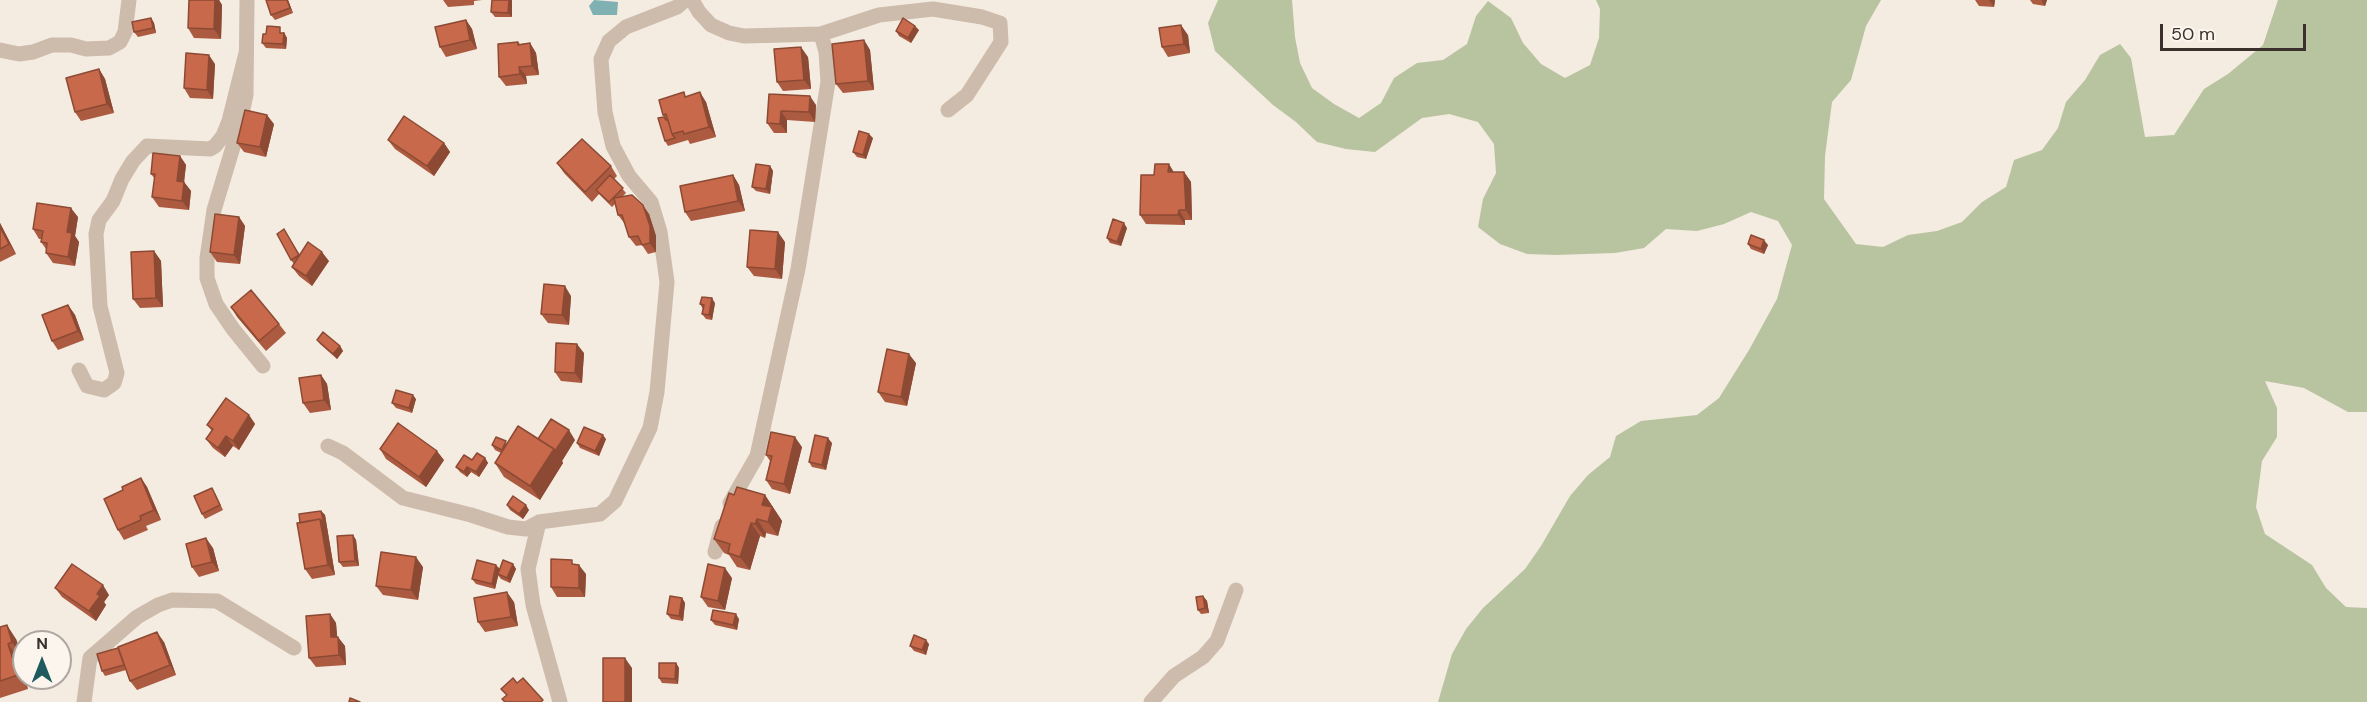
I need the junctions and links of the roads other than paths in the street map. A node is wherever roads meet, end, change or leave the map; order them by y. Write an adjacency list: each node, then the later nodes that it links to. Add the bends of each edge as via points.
1 (129, 0): 6 (street, via 125,32 120,42 109,48 52,45 19,54)
2 (247, 0): 7 (street)
3 (685, 0): 12 (street, via 677,8 626,27 609,41 601,59 605,112 613,146 629,176 651,202 667,282 650,428 615,501 600,514)
4 (692, 0): 5 (street, via 711,25 729,33)
5 (821, 34): 8 (street, via 879,15 933,9 1000,23 1001,42 967,95); 13 (street, via 828,82 798,269 757,456 731,502)
6 (0, 50)
7 (246, 53): 9 (street, via 246,95 214,210 207,278 216,304); 10 (street, via 229,121 215,146 147,146 133,161 99,220 96,234 100,306 117,373 114,384 104,390 87,386)
8 (948, 110)
9 (263, 366)
10 (79, 370)
11 (328, 446): 12 (street, via 403,498 507,527 526,529)
12 (539, 522): 17 (street, via 528,569 533,605)
13 (715, 552)
14 (1236, 590): 18 (street, via 1217,641 1203,657 1173,676)
15 (294, 648): 16 (street, via 217,601 172,600 137,617 90,658)
16 (84, 702)
17 (560, 702)
18 (1151, 702)

